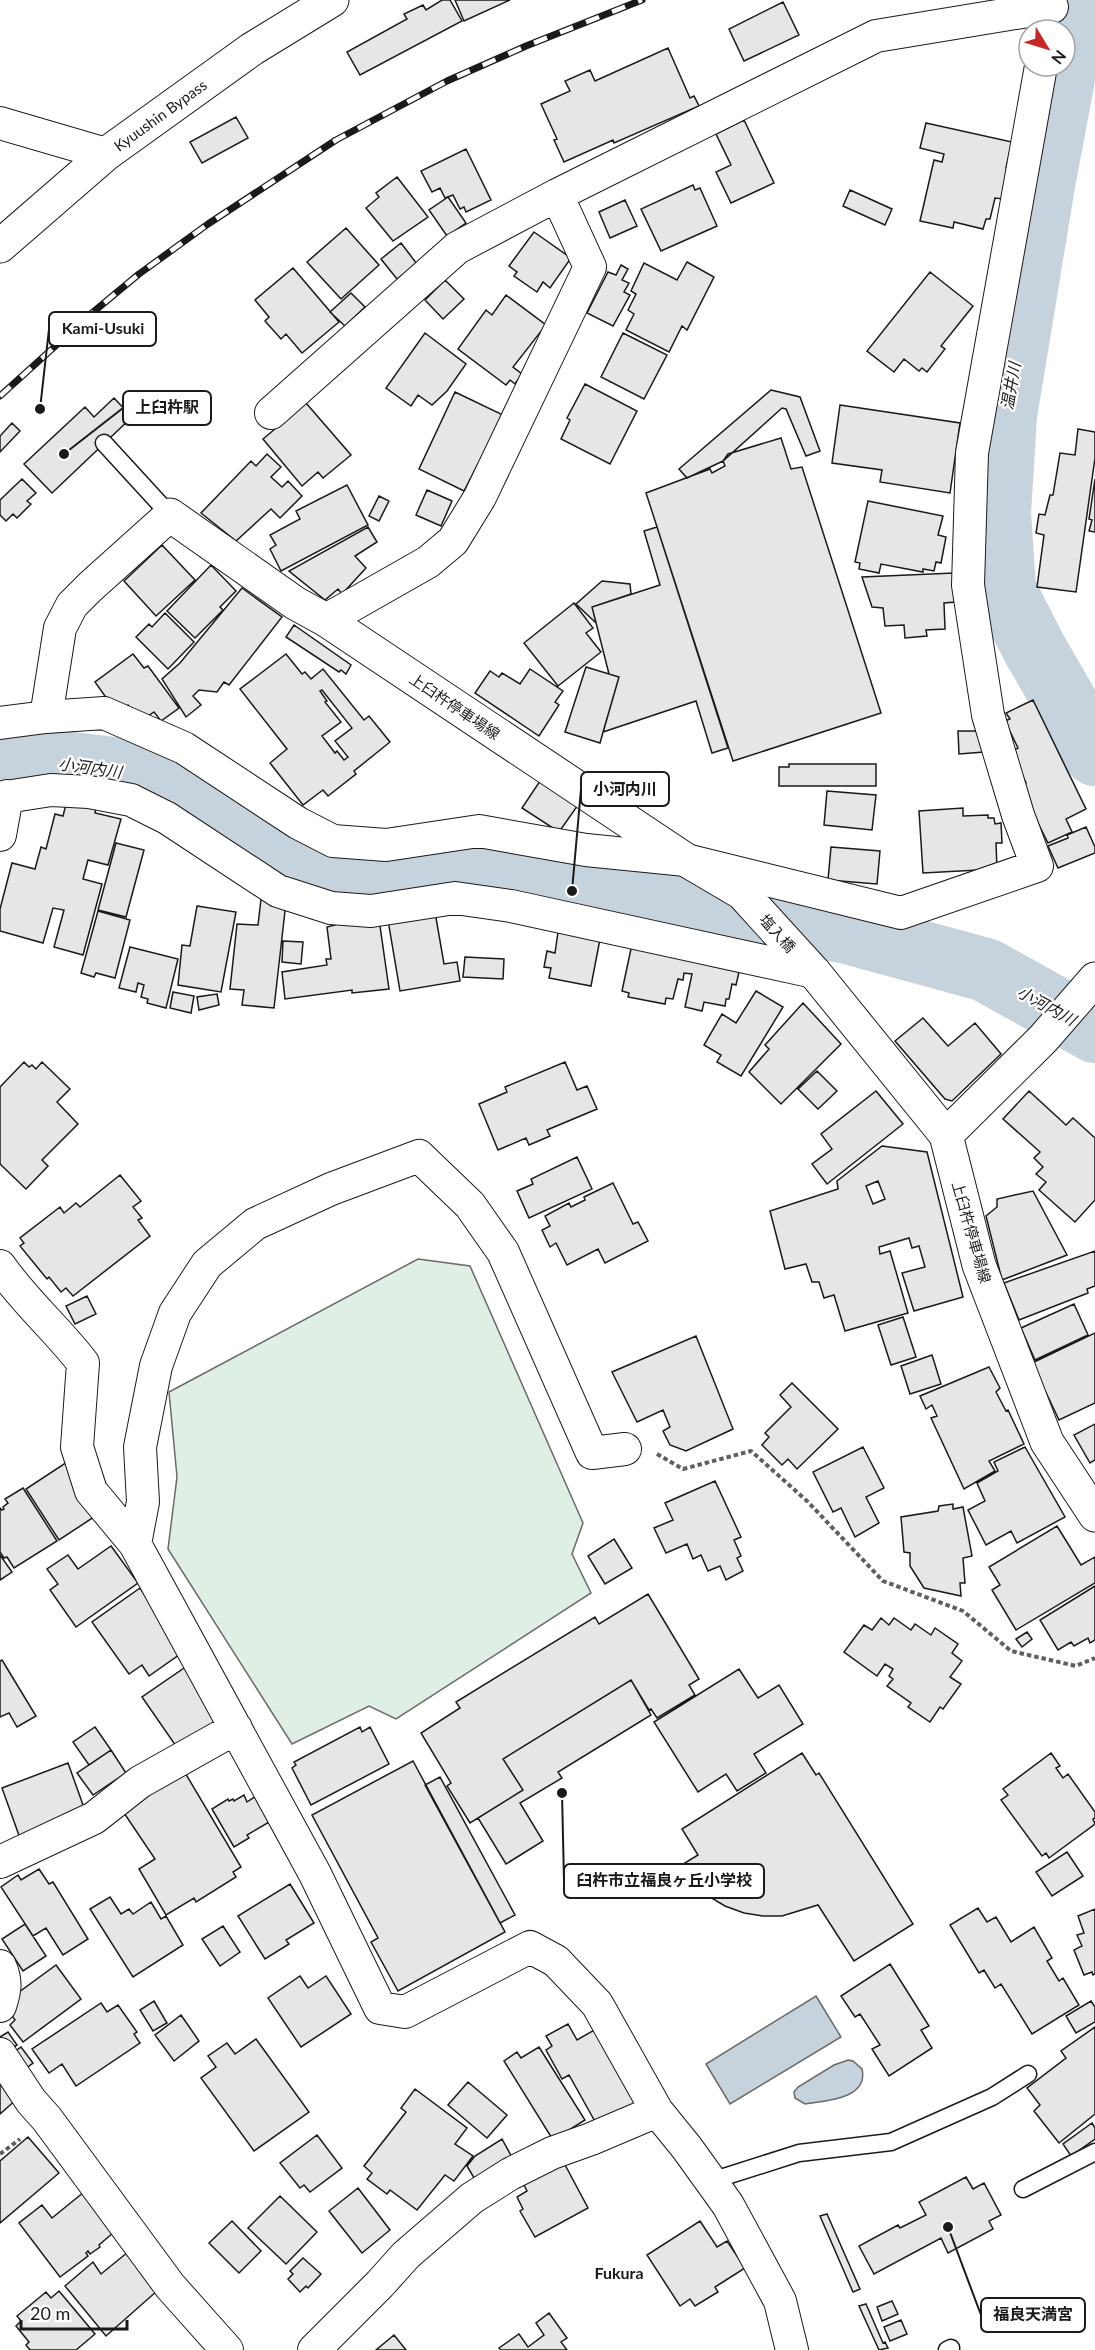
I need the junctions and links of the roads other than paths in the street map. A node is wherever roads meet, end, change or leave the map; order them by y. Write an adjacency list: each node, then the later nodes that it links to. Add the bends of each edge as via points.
1 (332, 0): 5 (main road, Kyuushin Bypass, via 252,49)
2 (1051, 12): 6 (street, via 876,36)
3 (1039, 78): 16 (street, via 972,453 968,585 988,715 1037,866 901,913)
4 (0, 123): 5 (street)
5 (106, 154): 7 (main road, Kyuushin Bypass)
6 (557, 195): 8 (street, via 457,248); 11 (street, via 590,267 480,497 453,541 428,562)
7 (0, 246)
8 (271, 413)
9 (104, 443): 10 (lane)
10 (170, 515): 11 (main road, 上臼杵停車場線, via 295,603); 12 (street, via 72,605 60,628)
11 (326, 620): 16 (main road, 上臼杵停車場線)
12 (46, 717): 13 (street); 16 (street, via 104,713 184,748 298,823 333,841 386,844 479,831)
13 (0, 723)
14 (4, 797): 15 (street); 18 (street, via 51,790 131,800 167,818 278,891 331,908 371,910 456,898 535,911)
15 (0, 835)
16 (686, 860): 17 (main road, 上臼杵停車場線)
17 (742, 893): 18 (main road, 塩入橋)
18 (814, 972): 20 (main road, 上臼杵停車場線)
19 (1090, 986): 20 (main road, via 1043,1039)
20 (946, 1135): 23 (main road, 上臼杵停車場線, via 979,1265 1047,1442)
21 (0, 1266): 24 (street, via 17,1291 83,1363 77,1447 91,1491)
22 (624, 1449): 24 (street, via 592,1453 503,1252 470,1205 419,1156 331,1189 255,1224 207,1264 176,1313 156,1366 140,1447 143,1502)
23 (1095, 1515)
24 (135, 1544): 25 (street)
25 (236, 1728): 26 (street, via 140,1782 94,1818); 31 (street, via 315,1874 380,2008 405,2012 530,1947 556,1960 597,2004)
26 (0, 1862)
27 (0, 1966): 28 (street, via 5,1990)
28 (0, 2006)
29 (0, 2054): 35 (street, via 31,2102 47,2118 170,2286)
30 (1028, 2074): 33 (lane, via 992,2097 891,2142 799,2153)
31 (657, 2110): 33 (street); 36 (street, via 552,2153 472,2198 406,2254)
32 (1095, 2152): 34 (lane)
33 (711, 2181): 37 (street, via 780,2301)
34 (1023, 2189)
35 (227, 2350)
36 (314, 2350)
37 (792, 2350)

